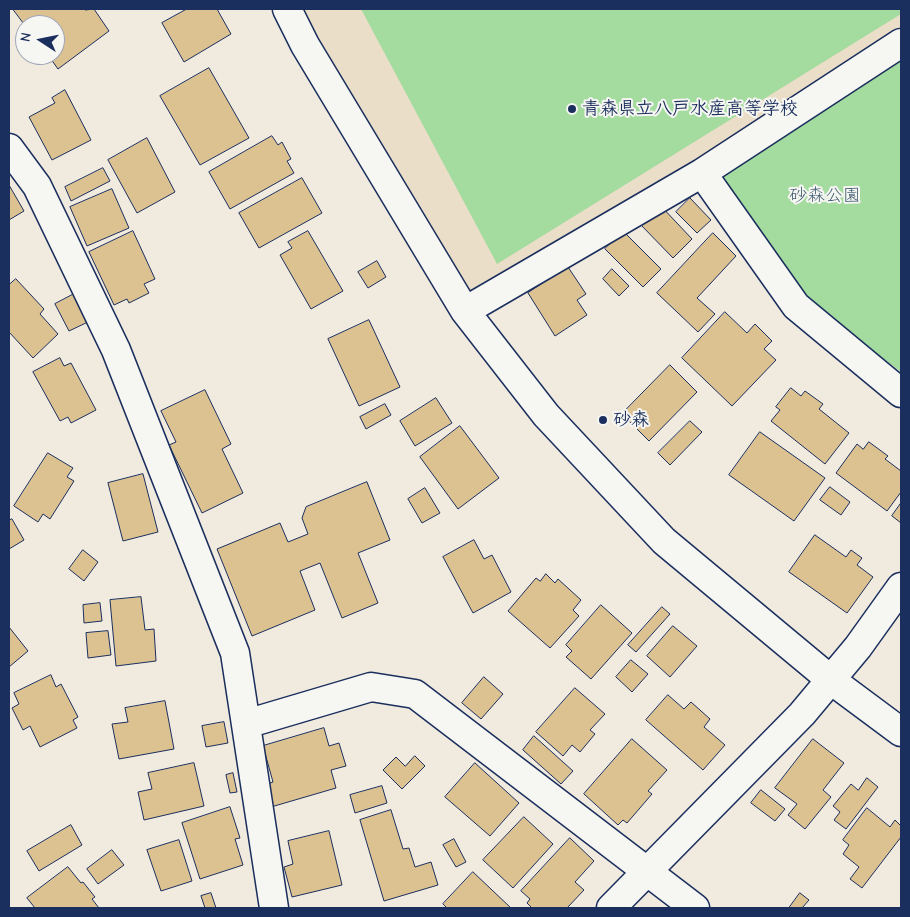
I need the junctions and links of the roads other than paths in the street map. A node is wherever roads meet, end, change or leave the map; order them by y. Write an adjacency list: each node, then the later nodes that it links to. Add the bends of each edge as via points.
1 (287, 9): 5 (street, via 305,46)
2 (901, 43): 4 (street)
3 (9, 148): 9 (street, via 37,186 116,350 235,653)
4 (702, 173): 5 (street); 6 (street, via 796,306)
5 (465, 311): 8 (street, via 546,415 664,541)
6 (901, 393)
7 (901, 587): 8 (street)
8 (831, 680): 10 (street); 11 (street)
9 (246, 724): 11 (street, via 371,687 415,694); 12 (street)
10 (901, 732)
11 (648, 872): 13 (street); 14 (street)
12 (274, 908)
13 (611, 908)
14 (695, 908)

